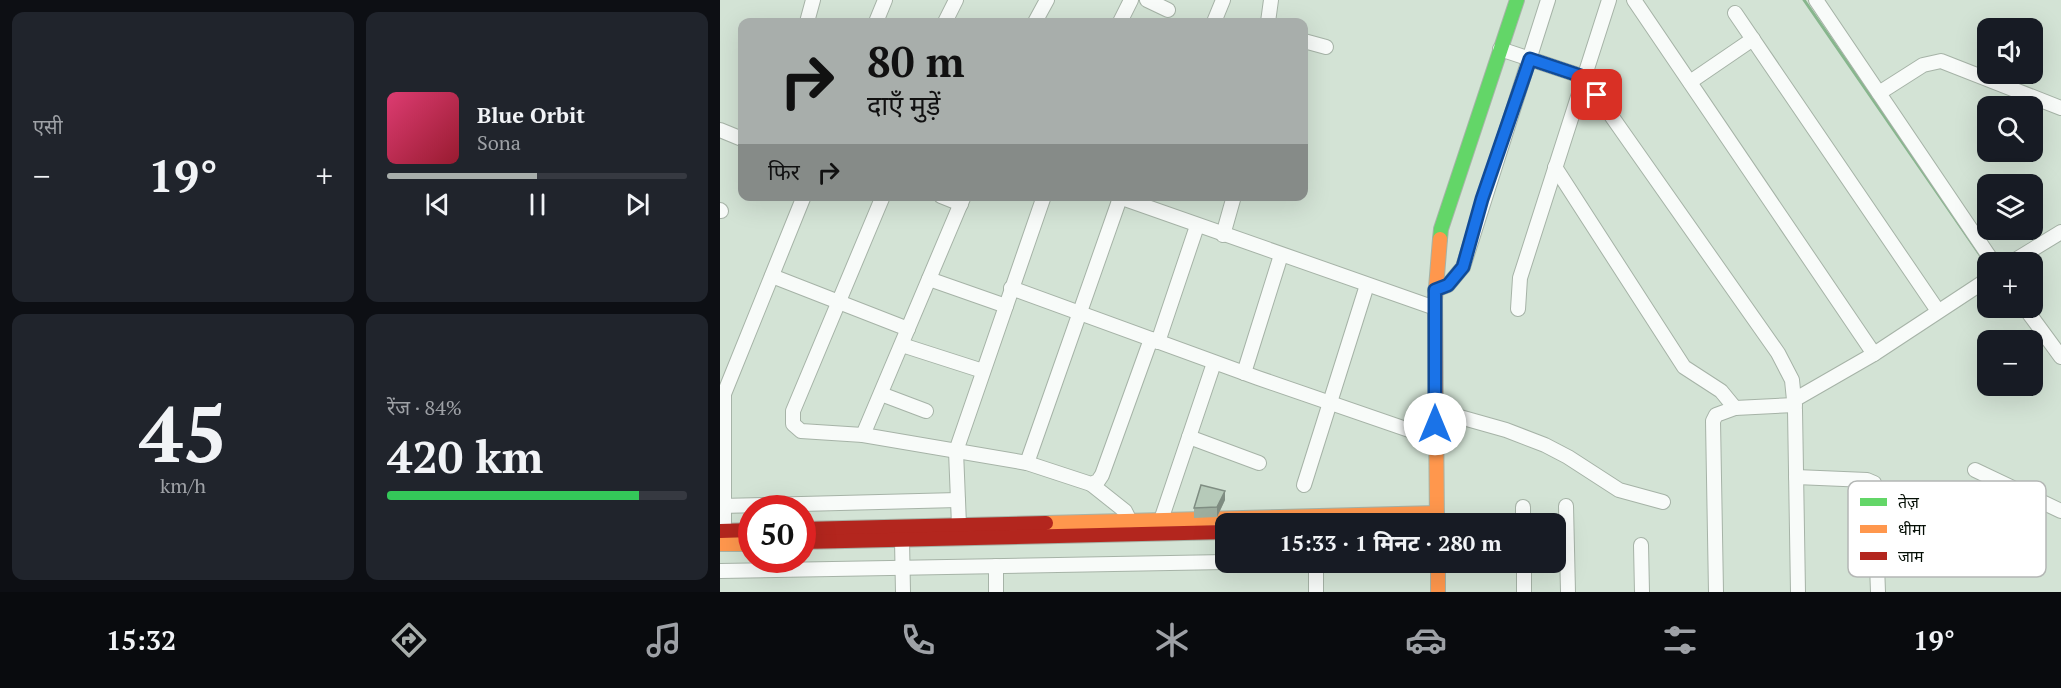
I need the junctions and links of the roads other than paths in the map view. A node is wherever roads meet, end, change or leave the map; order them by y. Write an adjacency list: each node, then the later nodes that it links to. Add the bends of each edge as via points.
1 (813, 0): 16 (street)
2 (885, 0): 17 (street)
3 (956, 0): 18 (street)
4 (1047, 0): 19 (street)
5 (1131, 0): 20 (street)
6 (1147, 0): 14 (street)
7 (1223, 0): 21 (street)
8 (1271, 0): 22 (street)
9 (1517, 0): 26 (street)
10 (1548, 0): 27 (street)
11 (1609, 0): 28 (street)
12 (1634, 0): 29 (street)
13 (1818, 1): 30 (street)
14 (1168, 10)
15 (1735, 14): 23 (street)
16 (808, 18)
17 (878, 18)
18 (947, 18)
19 (1037, 18)
20 (1122, 18)
21 (1216, 18)
22 (1269, 18)
23 (1753, 39): 29 (street); 58 (street)
24 (1308, 43): 25 (street)
25 (1326, 47)
26 (1500, 49): 27 (street); 53 (street, via 1440,229)
27 (1530, 59): 28 (street); 53 (street, via 1463,267 1448,285)
28 (1584, 77): 34 (street); 71 (street, via 1778,353 1792,380)
29 (1690, 82): 64 (street)
30 (1879, 93): 31 (street, via 1923,64 1941,61); 45 (street)
31 (2061, 108)
32 (720, 130): 33 (street)
33 (738, 137)
34 (1555, 167): 57 (street, via 1520,278); 72 (street, via 1684,367 1721,391)
35 (802, 201): 48 (street)
36 (882, 201): 54 (street)
37 (963, 201): 49 (street)
38 (1042, 201): 52 (street)
39 (1117, 201): 59 (street)
40 (1140, 201): 42 (street)
41 (1233, 201): 44 (street)
42 (1197, 226): 44 (street); 62 (street)
43 (2061, 232): 46 (street)
44 (1223, 235): 47 (street)
45 (1986, 252)
46 (2028, 252)
47 (1281, 255): 50 (street); 68 (street)
48 (772, 276): 54 (street); 90 (street, via 724,394)
49 (929, 279): 55 (street); 61 (street)
50 (1367, 285): 56 (street); 70 (street)
51 (1977, 286): 58 (street)
52 (1011, 288): 55 (street); 59 (street)
53 (1435, 290): 56 (street)
54 (839, 302): 61 (street); 75 (street, via 793,411 793,424 801,431)
55 (1006, 306): 67 (street)
56 (1435, 308): 73 (street)
57 (1518, 309)
58 (1938, 311): 64 (street)
59 (1079, 313): 62 (street); 79 (street)
60 (2032, 318): 65 (street)
61 (908, 329): 63 (street)
62 (1154, 341): 66 (street); 85 (street, via 1102,475)
63 (902, 345): 67 (street); 69 (street)
64 (1874, 354): 71 (street)
65 (2061, 357)
66 (1214, 363): 68 (street); 76 (street)
67 (983, 371): 78 (street)
68 (1244, 374): 70 (street)
69 (881, 394): 74 (street); 75 (street)
70 (1329, 403): 77 (street); 86 (street)
71 (1795, 403): 72 (street); 82 (street)
72 (1735, 408): 124 (street, via 1720,411 1713,421)
73 (1435, 410): 77 (street); 88 (street, via 1545,445 1619,490)
74 (926, 411)
75 (863, 435): 78 (street)
76 (1189, 436): 80 (street); 96 (street)
77 (1435, 439): 94 (street)
78 (956, 451): 79 (street); 87 (street)
79 (1027, 463): 85 (street)
80 (1259, 463)
81 (1975, 470): 84 (street)
82 (1796, 477): 83 (street); 125 (street)
83 (1869, 481)
84 (1998, 481)
85 (1091, 484): 98 (street, via 1125,511)
86 (1304, 485)
87 (958, 500): 90 (street); 99 (street)
88 (1663, 502)
89 (2046, 504): 93 (street)
90 (722, 506): 102 (street)
91 (1566, 506): 122 (street)
92 (1523, 507): 95 (street)
93 (2061, 511)
94 (1437, 513)
95 (1523, 513)
96 (1161, 520): 97 (street); 98 (street)
97 (1215, 520)
98 (1130, 521): 99 (street)
99 (959, 525): 100 (street)
100 (816, 529)
101 (738, 530): 102 (street)
102 (722, 531)
103 (1215, 532): 104 (street)
104 (902, 540): 105 (street); 111 (street)
105 (816, 542)
106 (720, 544): 107 (street)
107 (738, 544)
108 (1641, 545): 123 (street)
109 (1215, 562): 110 (street)
110 (996, 566): 111 (street); 118 (street)
111 (903, 568): 112 (street); 117 (street)
112 (720, 571)
113 (1316, 573): 119 (street)
114 (1438, 573): 120 (street)
115 (1524, 573): 121 (street)
116 (1877, 577): 126 (street)
117 (903, 592)
118 (996, 592)
119 (1317, 592)
120 (1438, 592)
121 (1524, 592)
122 (1568, 592)
123 (1642, 592)
124 (1716, 592)
125 (1798, 592)
126 (1878, 592)

